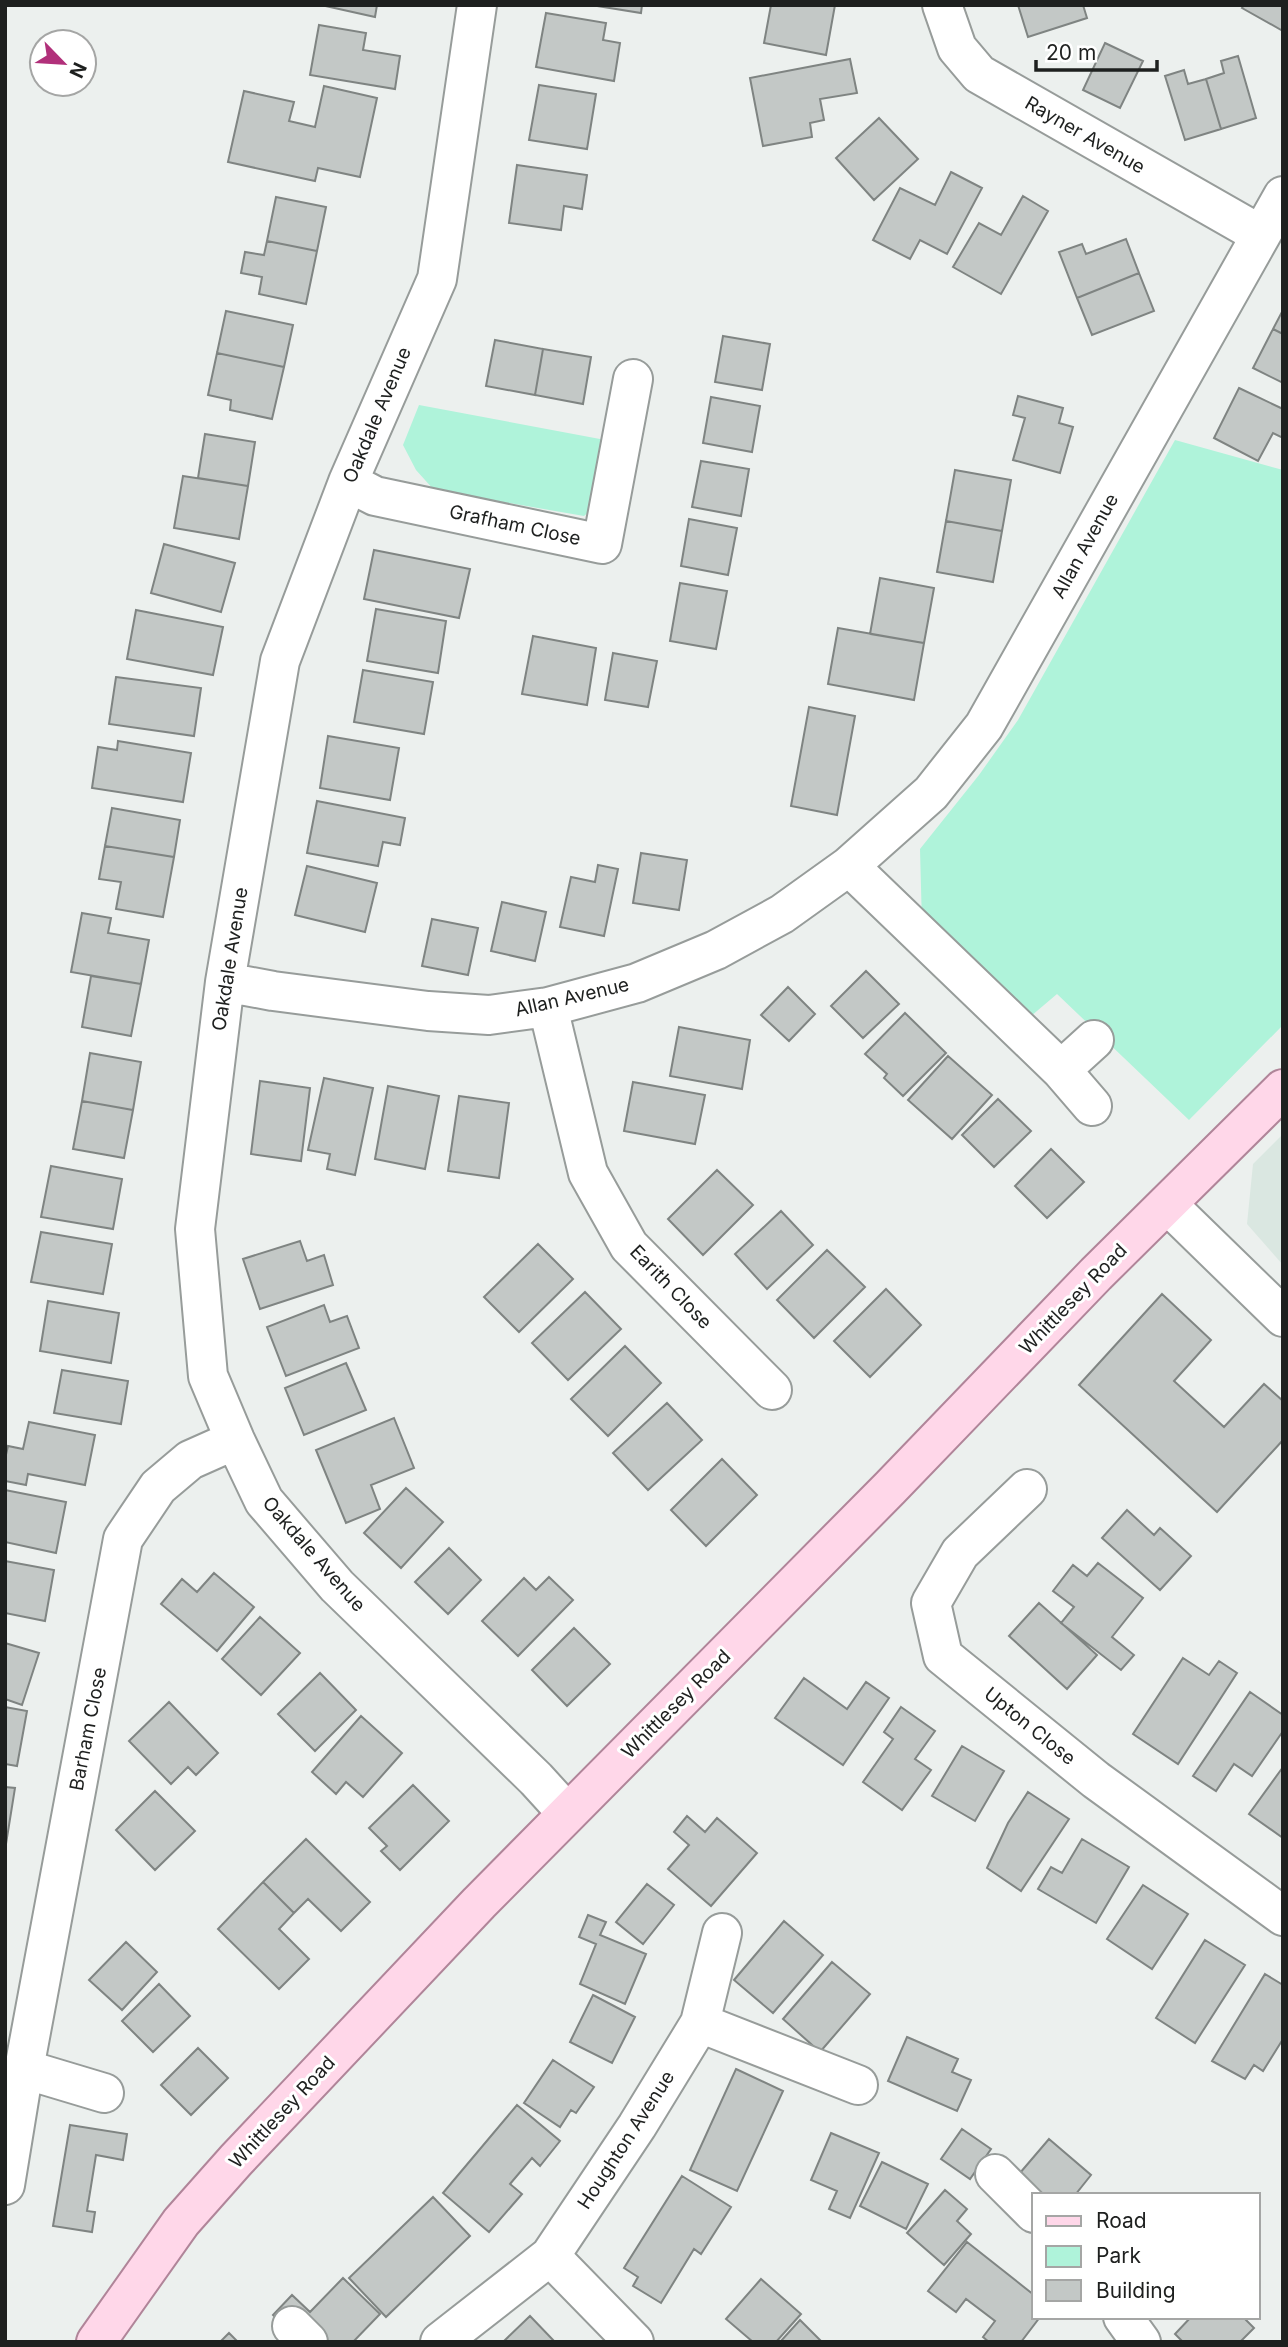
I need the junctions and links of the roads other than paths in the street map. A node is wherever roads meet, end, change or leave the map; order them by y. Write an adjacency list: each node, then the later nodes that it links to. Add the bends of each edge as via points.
1 (477, 5): 6 (street, Oakdale Avenue, via 436,279)
2 (942, 5): 4 (street, Rayner Avenue, via 957,48 979,74)
3 (1283, 196): 4 (street, Allan Avenue)
4 (1261, 236): 7 (street, Allan Avenue, via 984,726 932,793)
5 (633, 379): 6 (street, Grafham Close, via 602,544 375,496)
6 (348, 482): 8 (street, Oakdale Avenue, via 280,661)
7 (849, 866): 9 (street, Allan Avenue, via 782,914 716,950 637,983); 11 (street)
8 (225, 982): 9 (street, Allan Avenue, via 428,1011 489,1015); 17 (street, Oakdale Avenue, via 195,1229 208,1376)
9 (548, 1007): 16 (street, Earith Close, via 588,1173 629,1246)
10 (1094, 1040): 11 (street)
11 (1061, 1070): 13 (street)
12 (1283, 1089): 14 (main road, Whittlesey Road)
13 (1092, 1106)
14 (1168, 1205): 15 (street); 19 (main road, Whittlesey Road)
15 (1279, 1307)
16 (772, 1389)
17 (234, 1440): 19 (street, Oakdale Avenue, via 264,1501 337,1586); 23 (street, Barham Close, via 190,1461 158,1488 123,1539)
18 (1027, 1489): 20 (street, Upton Close, via 960,1553 931,1603 943,1656 1096,1780)
19 (567, 1813): 31 (main road, Whittlesey Road, via 236,2160 181,2222)
20 (1283, 1916)
21 (722, 1933): 22 (street, Houghton Avenue)
22 (700, 2023): 24 (street); 29 (street, Houghton Avenue)
23 (24, 2069): 25 (street); 27 (street, Barham Close)
24 (858, 2085)
25 (104, 2093)
26 (995, 2174): 28 (street)
27 (5, 2185)
28 (1032, 2211)
29 (550, 2256): 32 (street, Houghton Avenue); 33 (street)
30 (1124, 2319): 34 (street)
31 (96, 2342)
32 (440, 2342)
33 (634, 2342)
34 (1141, 2342)

